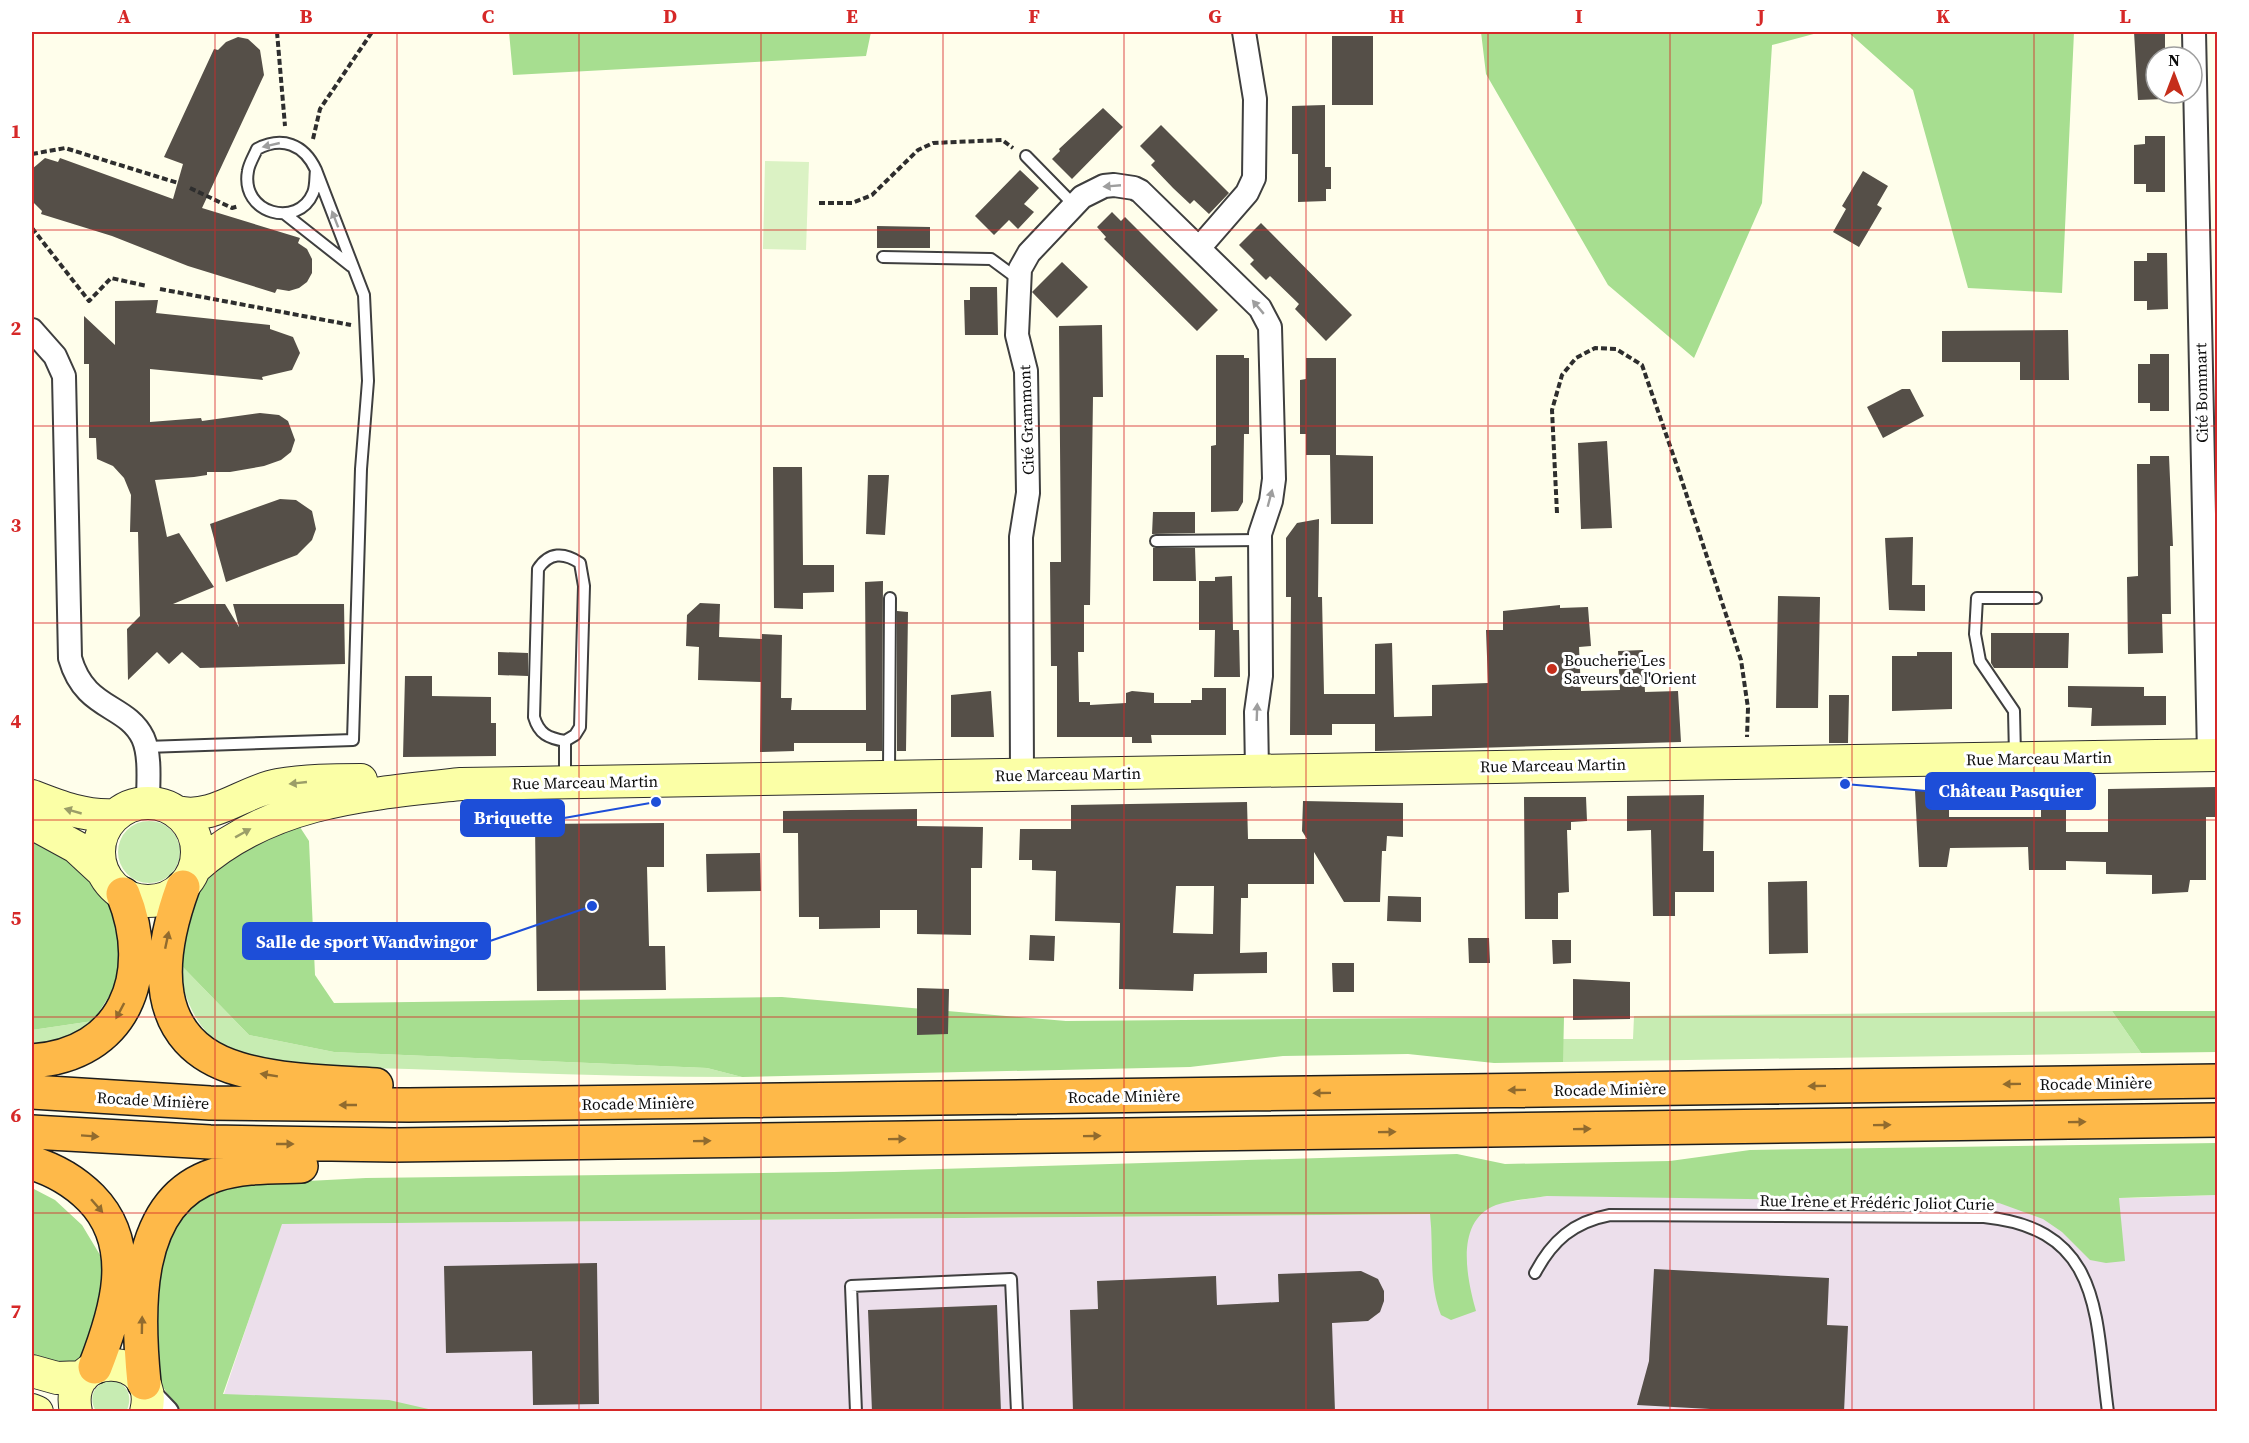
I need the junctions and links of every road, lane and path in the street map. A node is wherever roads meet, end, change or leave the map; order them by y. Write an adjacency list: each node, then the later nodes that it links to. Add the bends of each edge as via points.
1 (277, 32): 5 (path)
2 (372, 32): 7 (path, via 320,109)
3 (1244, 32): 17 (street, via 1255,99 1254,178 1247,193)
4 (2194, 32): 32 (street, Cité Bommart)
5 (286, 143): 7 (lane); 12 (lane, one-way to 12, via 270,142 257,149 248,170)
6 (32, 154): 10 (path, via 65,148)
7 (309, 155): 9 (lane)
8 (1026, 156): 13 (path, via 1002,140 933,143 918,150 872,195 852,203); 14 (lane)
9 (316, 170): 15 (lane, via 313,193 304,204); 19 (lane, one-way to 9)
10 (178, 183)
11 (190, 188): 12 (path, via 232,208)
12 (253, 200): 15 (lane, via 263,210)
13 (819, 203)
14 (1074, 205): 17 (street, Cité Grammont, one-way to 14, via 1134,188 1104,186); 20 (street, Cité Grammont, via 1029,253)
15 (285, 214): 19 (lane)
16 (32, 228): 21 (path, via 90,301 111,278)
17 (1200, 247): 26 (street, Cité Grammont, one-way to 17, via 1274,479 1272,336 1260,308)
18 (883, 257): 20 (lane, via 991,259)
19 (354, 268): 23 (lane, via 364,295)
20 (1018, 279): 36 (street, Cité Grammont, via 1017,336 1026,371 1028,493 1021,537)
21 (147, 286)
22 (160, 289): 23 (path)
23 (366, 327): 31 (lane, via 368,381 361,469 353,740)
24 (32, 330): 31 (street, via 56,356 65,388 69,658 85,691 135,726)
25 (1557, 513): 34 (path, via 1552,410 1562,375 1576,358 1595,348 1616,349 1642,365 1742,660 1748,708)
26 (1260, 540): 27 (lane); 35 (street, Cité Grammont, one-way to 26)
27 (1156, 541)
28 (891, 597): 37 (lane)
29 (2036, 598): 33 (lane, via 1977,597 1975,634 1980,661 2014,711)
30 (565, 741): 30 (lane, via 580,727 584,586 580,563 570,556 553,555 538,569 534,717 538,729 549,738); 38 (lane)
31 (146, 747): 41 (street)
32 (2213, 755): 33 (street, Rue Marceau Martin)
33 (2015, 758): 34 (street, Rue Marceau Martin)
34 (1747, 762): 35 (street, Rue Marceau Martin)
35 (1257, 770): 36 (street, Rue Marceau Martin)
36 (1022, 775): 37 (street, Rue Marceau Martin)
37 (890, 777): 38 (street, Rue Marceau Martin)
38 (565, 782): 39 (street, Rue Marceau Martin)
39 (461, 784): 41 (street, Rue Marceau Martin, one-way to 41, via 398,779 309,781 265,788 209,812 190,814); 44 (street, Rue Marceau Martin, one-way to 39, via 237,836 296,810 352,796)
40 (32, 796): 42 (street, Rue Marceau Martin, one-way to 40, via 83,814)
41 (163, 807): 42 (street, Rue Marceau Martin, via 128,807); 44 (street, via 188,823 195,837 198,852)
42 (116, 815): 45 (street, via 100,841 99,857)
43 (32, 823): 45 (street, Rue Marceau Martin, via 76,848)
44 (189, 877): 45 (street, Rue Marceau Martin, via 172,896 158,900 137,900); 49 (highway, one-way to 44, via 327,1082 274,1076 210,1057 189,1037 166,995 165,950)
45 (113, 883): 46 (highway, one-way to 46, via 133,921 136,958 131,986 119,1014 103,1036 81,1051)
46 (32, 1061)
47 (2217, 1081): 49 (highway, Rocade Minière, one-way to 49)
48 (32, 1092): 49 (highway, Rocade Minière, one-way to 48, via 277,1104)
49 (637, 1103)
50 (2217, 1120): 52 (highway, one-way to 50)
51 (32, 1132): 52 (highway, one-way to 52, via 257,1144)
52 (643, 1142): 57 (highway, one-way to 52, via 141,1352 146,1260 171,1204 196,1183 214,1175 260,1167 495,1164)
53 (32, 1163): 56 (highway, one-way to 56, via 61,1175 82,1190 106,1216 115,1237 119,1260 117,1294)
54 (1534, 1273): 63 (lane, Rue Irène et Frédéric Joliot Curie, via 1559,1238 1583,1222 1610,1215 1984,1217 2017,1222 2056,1242 2084,1273 2092,1301)
55 (32, 1371): 56 (street, via 57,1378)
56 (89, 1372): 57 (street, via 111,1364 123,1365 137,1374); 60 (street, via 75,1394)
57 (151, 1399)
58 (32, 1410): 59 (street)
59 (37, 1412)
60 (76, 1412)
61 (856, 1412): 62 (lane, via 850,1286 1011,1279)
62 (1017, 1412)
63 (2108, 1412)

